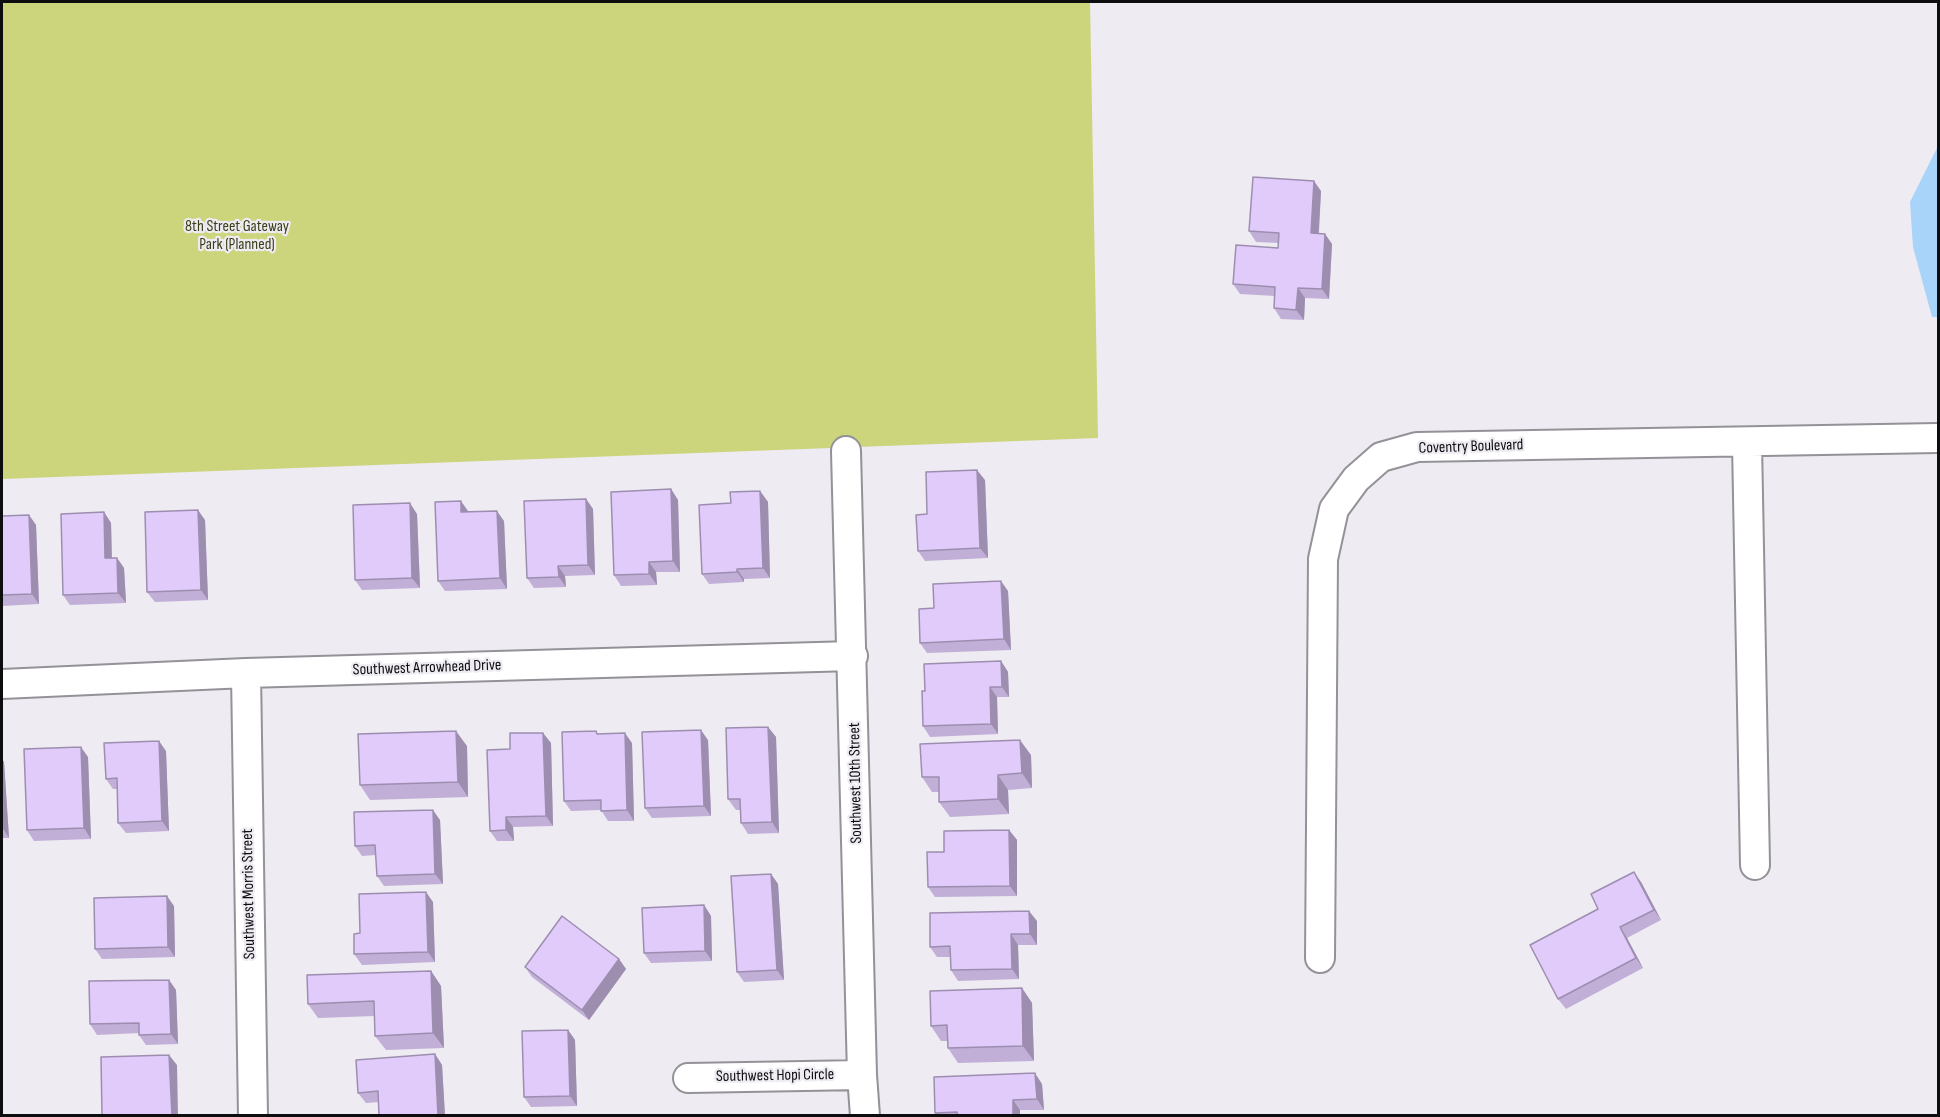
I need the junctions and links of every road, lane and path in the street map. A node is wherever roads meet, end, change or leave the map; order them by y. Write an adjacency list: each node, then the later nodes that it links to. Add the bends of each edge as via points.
1 (1938, 438): 2 (street, Coventry Boulevard)
2 (1747, 443): 7 (street); 8 (street, Coventry Boulevard, via 1418,447 1381,457 1356,479 1334,509 1323,559)
3 (846, 451): 4 (street, Southwest 10th Street)
4 (853, 656): 5 (street, Southwest Arrowhead Drive); 9 (street, Southwest 10th Street)
5 (246, 674): 6 (street, Southwest Arrowhead Drive); 11 (street, Southwest Morris Street)
6 (2, 684)
7 (1755, 865)
8 (1320, 958)
9 (862, 1075): 10 (street, Southwest Hopi Circle); 12 (street, Southwest 10th Street)
10 (688, 1078)
11 (253, 1116)
12 (865, 1116)

